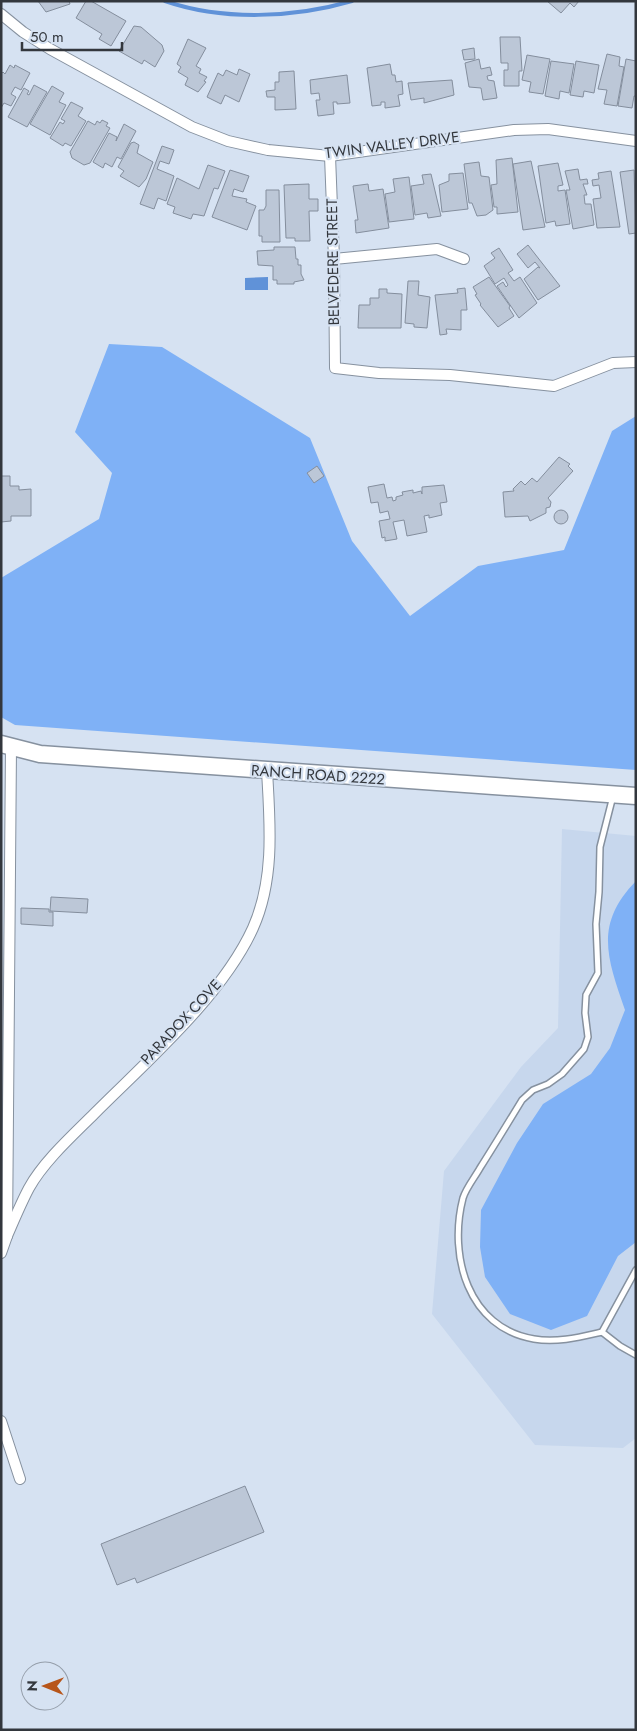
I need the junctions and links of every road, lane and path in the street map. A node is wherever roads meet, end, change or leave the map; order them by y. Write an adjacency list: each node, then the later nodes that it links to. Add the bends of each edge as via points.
1 (1, 14): 3 (street, TWIN VALLEY DRIVE, via 50,49 192,128 268,150)
2 (636, 141): 3 (street, TWIN VALLEY DRIVE, via 548,129 514,130)
3 (330, 156): 4 (street, BELVEDERE STREET)
4 (334, 259): 5 (street, via 437,249); 6 (street, BELVEDERE STREET, via 335,368 554,386 612,364)
5 (464, 260)
6 (636, 362)
7 (6, 746): 8 (main road, RANCH ROAD 2222, via 40,754); 11 (street)
8 (267, 771): 9 (main road, RANCH ROAD 2222); 11 (street, PARADOX COVE, via 270,845 265,888 254,927 232,964 203,1002 68,1140 30,1186)
9 (614, 795): 10 (main road, RANCH ROAD 2222); 14 (lane, via 600,847 596,924 598,973 586,995 584,1013 588,1037 584,1049 562,1074 532,1090 522,1100 464,1196 459,1223 459,1254 465,1280 474,1300 493,1322 514,1334 535,1339 575,1338)
10 (636, 796)
11 (7, 1236): 12 (street)
12 (1, 1253)
13 (636, 1270): 14 (lane)
14 (602, 1332): 15 (lane)
15 (636, 1355)
16 (1, 1421): 17 (street)
17 (20, 1479)

